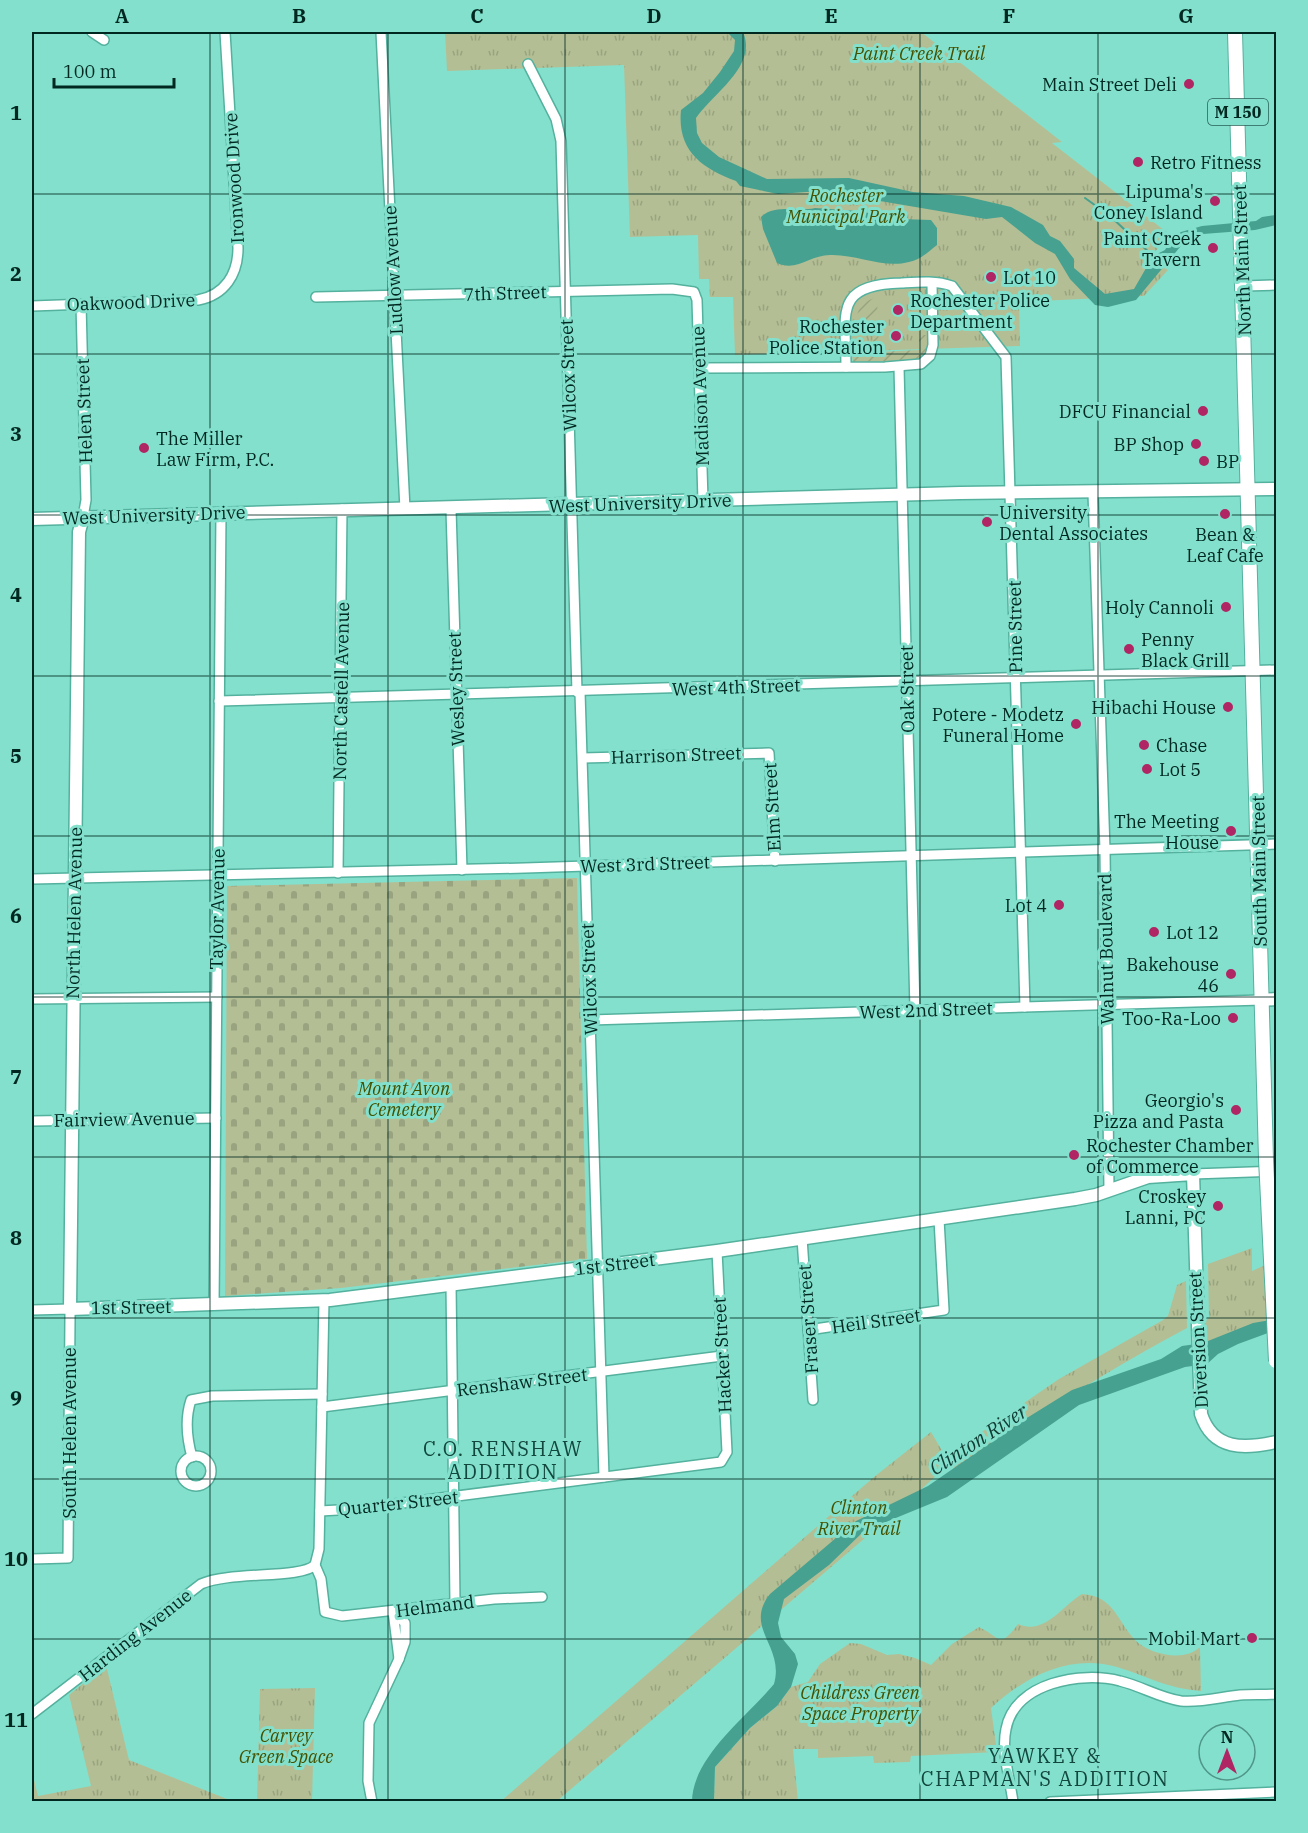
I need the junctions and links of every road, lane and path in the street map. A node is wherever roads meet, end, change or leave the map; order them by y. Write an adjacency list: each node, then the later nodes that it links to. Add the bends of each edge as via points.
1 (92, 32): 5 (street)
2 (225, 32): 9 (street, Ironwood Drive, via 238,248 237,267)
3 (381, 32): 14 (street, Ludlow Avenue)
4 (1235, 32): 10 (main road, North Main Street / M 150)
5 (104, 40)
6 (528, 64): 11 (street, Wilcox Street, via 560,133)
7 (932, 283): 17 (street, via 932,351 921,364); 19 (street, via 871,285 853,296 845,317); 23 (street, Pine Street, via 954,288 1006,357)
8 (1276, 285): 10 (street)
9 (226, 286): 15 (street, Oakwood Drive, via 198,300)
10 (1244, 286): 20 (main road, North Main Street / M 150)
11 (566, 292): 12 (street, 7th Street); 14 (street, 7th Street); 26 (street, Wilcox Street)
12 (694, 292): 18 (street, Madison Avenue)
13 (316, 297): 14 (street, 7th Street)
14 (394, 297): 29 (street, Ludlow Avenue)
15 (81, 304): 16 (street, Oakwood Drive); 31 (street, Helen Street, via 86,492)
16 (32, 306)
17 (899, 367): 19 (street); 24 (street, Oak Street)
18 (699, 368): 19 (street); 25 (street, Madison Avenue)
19 (846, 368)
20 (1249, 489): 21 (street, West University Drive); 22 (street, West University Drive); 33 (main road, South Main Street / M 150)
21 (1276, 489)
22 (1093, 493): 23 (street, West University Drive); 35 (street, Walnut Boulevard)
23 (1011, 494): 24 (street, West University Drive); 36 (street, Pine Street)
24 (902, 495): 25 (street, West University Drive); 37 (street, Oak Street)
25 (703, 501): 26 (street, West University Drive)
26 (572, 505): 27 (street, West University Drive); 38 (street, Wilcox Street)
27 (451, 508): 29 (street, West University Drive); 39 (street, Wesley Street)
28 (342, 509): 29 (street, West University Drive); 30 (street, West University Drive); 40 (street, North Castell Avenue)
29 (405, 509)
30 (221, 513): 31 (street, West University Drive); 41 (street, Taylor Avenue)
31 (83, 517): 32 (street, West University Drive); 55 (street, North Helen Avenue, via 79,538)
32 (32, 519)
33 (1253, 670): 34 (street, West 4th Street); 35 (street, West 4th Street); 45 (main road, South Main Street / M 150)
34 (1276, 670)
35 (1098, 674): 36 (street, West 4th Street); 46 (street, Walnut Boulevard)
36 (1015, 678): 37 (street, West 4th Street); 47 (street, Pine Street)
37 (907, 681): 38 (street, West 4th Street); 48 (street, Oak Street)
38 (578, 692): 39 (street, West 4th Street); 43 (street, Wilcox Street)
39 (457, 695): 40 (street, West 4th Street); 51 (street, Wesley Street)
40 (340, 698): 41 (street, West 4th Street); 52 (street, North Castell Avenue)
41 (219, 701): 53 (street, Taylor Avenue)
42 (769, 753): 43 (street, Harrison Street); 49 (street, Elm Street)
43 (583, 758): 50 (street, Wilcox Street)
44 (1276, 844): 45 (street, West 3rd Street)
45 (1258, 845): 46 (street, West 3rd Street); 60 (main road, South Main Street / M 150)
46 (1105, 850): 47 (street, West 3rd Street); 61 (street, Walnut Boulevard)
47 (1020, 852): 48 (street, West 3rd Street); 62 (street, Pine Street)
48 (912, 856): 49 (street, West 3rd Street); 63 (street, Oak Street)
49 (775, 861): 50 (street, West 3rd Street)
50 (586, 866): 51 (street, West 3rd Street); 64 (street, Wilcox Street)
51 (462, 870): 52 (street, West 3rd Street)
52 (338, 873): 53 (street, West 3rd Street)
53 (218, 877): 55 (street, West 3rd Street); 56 (street, Taylor Avenue)
54 (32, 879): 55 (street, West 3rd Street)
55 (75, 879): 58 (street, North Helen Avenue)
56 (217, 997): 58 (street); 65 (street, Taylor Avenue)
57 (32, 999): 58 (street)
58 (73, 999): 67 (street, North Helen Avenue)
59 (1276, 999): 60 (street)
60 (1262, 1000): 61 (street, West 2nd Street); 82 (main road, South Main Street / M 150, bridge)
61 (1107, 1004): 62 (street, West 2nd Street); 70 (street, Walnut Boulevard)
62 (1025, 1007): 63 (street, West 2nd Street)
63 (915, 1010): 64 (street, West 2nd Street)
64 (590, 1020): 74 (street, Wilcox Street)
65 (216, 1118): 67 (street, Fairview Avenue); 77 (street, Taylor Avenue)
66 (32, 1121): 67 (street, Fairview Avenue)
67 (72, 1121): 78 (street, North Helen Avenue)
68 (1276, 1171): 69 (street)
69 (1192, 1174): 70 (street, 1st Street, via 1149,1177); 88 (street, Diversion Street, via 1201,1414 1213,1436 1238,1448)
70 (1109, 1190): 71 (street, 1st Street)
71 (939, 1219): 72 (street, 1st Street); 80 (street, Heil Street, via 944,1310)
72 (802, 1238): 73 (street, 1st Street); 80 (street, Fraser Street)
73 (717, 1251): 74 (street, 1st Street); 81 (street, Hacker Street)
74 (597, 1266): 75 (street, 1st Street); 83 (street, Wilcox Street)
75 (451, 1284): 76 (street, 1st Street); 84 (street)
76 (324, 1300): 77 (street, 1st Street); 85 (street)
77 (214, 1305): 78 (street, 1st Street)
78 (70, 1309): 79 (street, 1st Street); 94 (street, South Helen Avenue, via 68,1558)
79 (32, 1310)
80 (808, 1330): 86 (street, Fraser Street)
81 (722, 1356): 83 (street, Renshaw Street); 90 (street, Hacker Street)
82 (1276, 1361)
83 (601, 1372): 84 (street, Renshaw Street); 91 (street, Wilcox Street)
84 (452, 1391): 87 (street, Renshaw Street); 92 (street)
85 (322, 1394): 87 (street); 89 (street, via 212,1396 191,1400 188,1443)
86 (813, 1400)
87 (321, 1407): 93 (street)
88 (1276, 1442)
89 (192, 1457)
90 (725, 1458): 91 (street, Quarter Street, via 715,1463)
91 (604, 1478): 92 (street, Quarter Street)
92 (453, 1497): 93 (street, Quarter Street); 97 (street)
93 (320, 1510): 95 (street)
94 (32, 1559)
95 (315, 1565): 98 (street, Helmand, via 321,1580 323,1607 328,1614); 100 (street, Harding Avenue, via 302,1572 229,1575 201,1584)
96 (542, 1597): 97 (street, Helmand)
97 (454, 1603): 98 (street, Helmand)
98 (393, 1611): 102 (street, via 399,1659 369,1722 368,1781)
99 (1276, 1694): 103 (street, via 1189,1701 1167,1698 1121,1681 1087,1676 1048,1686 1017,1704 1005,1731)
100 (32, 1713)
101 (1276, 1792): 104 (street)
102 (372, 1802)
103 (1012, 1802)
104 (1050, 1802)

